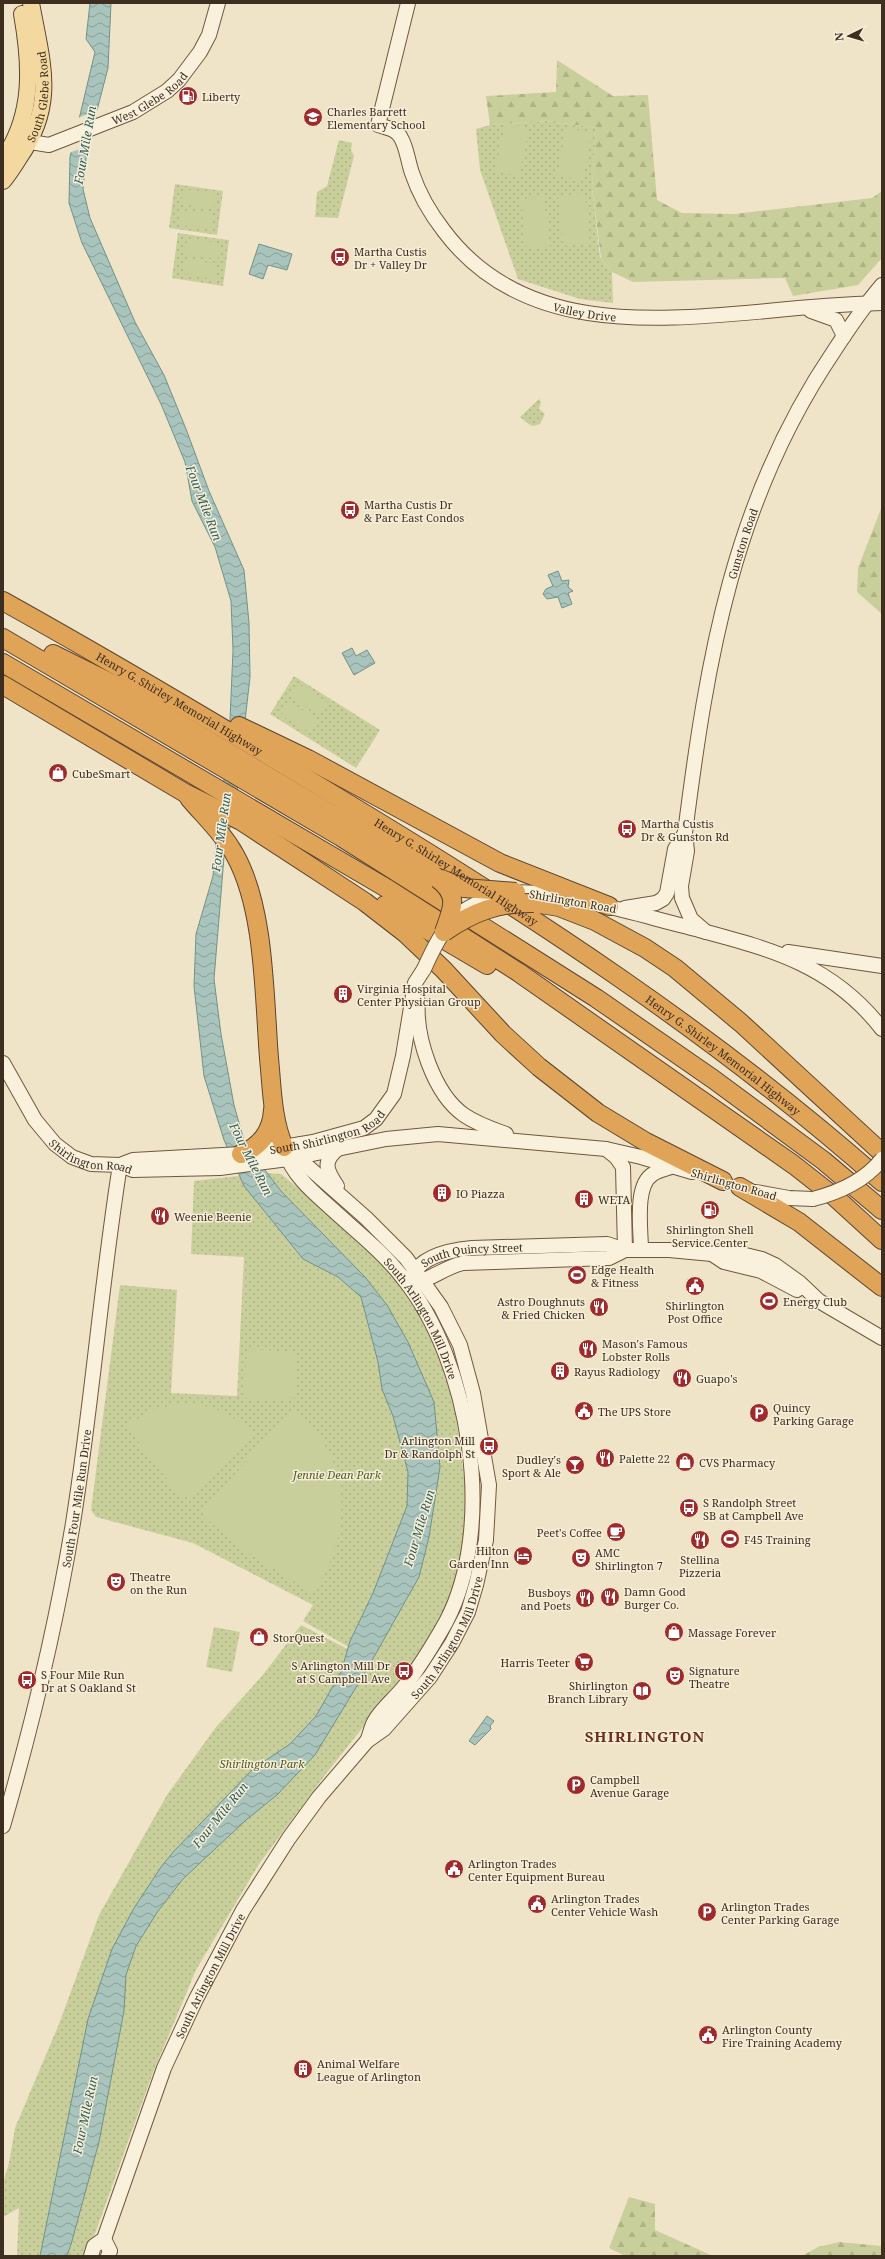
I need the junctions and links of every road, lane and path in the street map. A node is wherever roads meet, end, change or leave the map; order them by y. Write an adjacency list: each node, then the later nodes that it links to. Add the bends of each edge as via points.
1 (20, 3): 5 (main road, South Glebe Road, via 28,58 29,86 22,123)
2 (31, 3): 5 (main road, South Glebe Road, via 44,92 37,128)
3 (218, 3): 5 (street, West Glebe Road, via 209,35 194,61 167,91 120,117 57,142 45,145)
4 (408, 3): 11 (street, Valley Drive, via 378,125 395,131 401,137 418,188 430,211 454,243 478,266 509,288 572,311 627,317 706,316)
5 (22, 141): 6 (main road, South Glebe Road); 7 (main road, South Glebe Road)
6 (3, 159)
7 (3, 181)
8 (882, 285): 10 (street, Gunston Road)
9 (882, 303): 10 (street, Valley Drive)
10 (866, 304): 11 (street, Valley Drive); 12 (street, Gunston Road)
11 (799, 308): 12 (street, via 832,318 839,324)
12 (844, 336): 20 (street, Gunston Road, via 808,391 783,438 753,506 739,548 710,662)
13 (3, 601): 18 (highway, Henry G. Shirley Memorial Highway)
14 (3, 632): 22 (highway, via 101,677 248,762)
15 (3, 638): 47 (highway, via 341,837 596,998 818,1156)
16 (3, 662): 31 (highway, via 388,889 518,972)
17 (3, 685): 19 (highway)
18 (251, 739): 24 (highway, via 308,759 500,863); 44 (highway, Henry G. Shirley Memorial Highway, via 597,960 702,1034)
19 (193, 799): 21 (highway, via 242,821); 37 (highway, via 235,856 251,892 258,930 273,1102 270,1128)
20 (685, 834): 24 (street, Gunston Road, via 675,849 667,893 663,899 641,906); 26 (street, Gunston Road, via 687,851 681,886 682,898 691,920)
21 (302, 859): 31 (highway); 45 (highway, via 377,910 405,933 533,1062 598,1113 646,1142)
22 (436, 877): 23 (highway, bridge, via 464,888); 25 (highway, bridge, via 450,890 452,896)
23 (516, 892): 24 (street, Shirlington Road, via 539,893); 25 (street, Shirlington Road, bridge, via 489,898 464,909)
24 (614, 908): 26 (street, Shirlington Road)
25 (444, 932): 29 (street, Shirlington Road, bridge, via 434,946); 38 (highway, bridge, via 477,912 513,902 559,907 595,921 645,948 675,968 736,1019)
26 (706, 932): 27 (street, Shirlington Road)
27 (766, 948): 28 (street); 30 (street, Shirlington Road, via 810,967 834,982 870,1014)
28 (882, 966)
29 (424, 969): 33 (street, Shirlington Road, via 417,1007 420,1035 439,1086 463,1114 489,1128); 36 (street, South Shirlington Road, via 415,983 399,1078 394,1094 385,1108 364,1128)
30 (882, 1029)
31 (614, 1039): 48 (highway, via 794,1166 836,1198)
32 (3, 1063): 42 (street, Shirlington Road, via 36,1120 55,1144 72,1157 91,1164)
33 (528, 1141): 34 (street, Shirlington Road, via 420,1134); 35 (street, Shirlington Road)
34 (339, 1148): 36 (street, South Shirlington Road); 46 (street, via 330,1156 327,1169)
35 (606, 1149): 43 (street, Shirlington Road); 49 (street, via 623,1167)
36 (302, 1150): 37 (street, South Shirlington Road); 46 (street, South Arlington Mill Drive, via 306,1165)
37 (275, 1152): 39 (highway, via 252,1150); 41 (street, Shirlington Road); 53 (street, South Arlington Mill Drive, via 384,1256)
38 (882, 1153)
39 (241, 1154): 41 (street)
40 (882, 1159): 45 (street, Shirlington Road, bridge, via 860,1180 847,1188 813,1198 771,1196)
41 (219, 1162): 42 (street, Shirlington Road, via 134,1170)
42 (120, 1165): 57 (street, South Four Mile Run Drive, via 72,1524 44,1669)
43 (673, 1166): 45 (street, Shirlington Road); 50 (street, via 652,1174 645,1181 640,1203)
44 (882, 1182)
45 (731, 1184): 54 (highway, via 798,1222)
46 (347, 1201): 51 (street, South Arlington Mill Drive)
47 (882, 1210)
48 (882, 1240)
49 (625, 1250): 50 (street, South Quincy Street); 51 (street, South Quincy Street, via 607,1244 472,1248 438,1255); 52 (street, South Quincy Street, via 609,1258 463,1263 446,1268)
50 (641, 1250): 55 (street, South Quincy Street, via 712,1254 725,1250 747,1254 768,1262 800,1283 814,1297)
51 (415, 1269): 52 (street, South Arlington Mill Drive); 53 (street, South Quincy Street)
52 (423, 1281): 53 (street, South Quincy Street); 56 (street, South Arlington Mill Drive, via 441,1307 460,1345 468,1373 489,1485 486,1540 468,1612 452,1643 430,1678 384,1729)
53 (408, 1284): 56 (street, South Arlington Mill Drive, via 438,1334 457,1391 467,1432 473,1476 471,1534 466,1571 455,1603 427,1655 375,1721)
54 (882, 1287)
55 (882, 1338)
56 (367, 1741): 58 (street, South Arlington Mill Drive, via 319,1797 289,1838 224,1946 164,2068)
57 (3, 1826)
58 (104, 2239): 59 (street, South Arlington Mill Drive, via 94,2246); 60 (street, via 110,2251)
59 (91, 2256)
60 (108, 2256)

